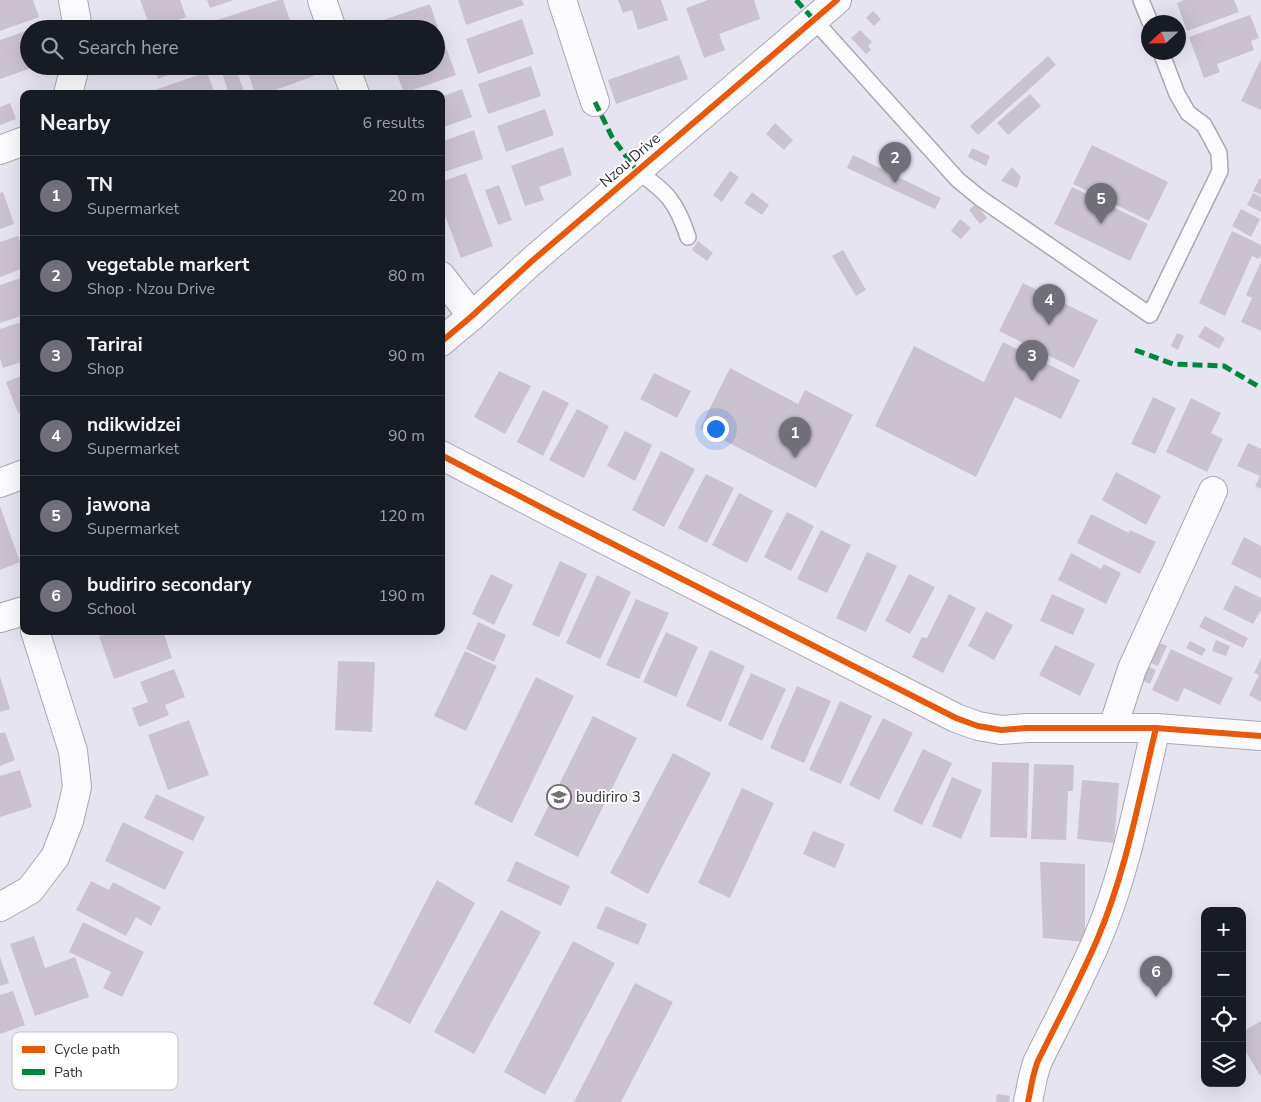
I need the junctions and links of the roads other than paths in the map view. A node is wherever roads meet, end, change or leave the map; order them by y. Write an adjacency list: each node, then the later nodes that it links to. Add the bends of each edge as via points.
1 (73, 0): 7 (street)
2 (322, 0): 8 (street)
3 (562, 0): 15 (street)
4 (837, 0): 9 (street, Nzou Drive)
5 (1141, 0): 6 (lane)
6 (1147, 15)
7 (76, 20)
8 (329, 20)
9 (814, 20): 10 (lane, via 958,180 1150,315 1220,171 1219,153 1204,125 1188,113); 18 (street, Nzou Drive)
10 (1165, 60)
11 (73, 75): 13 (street)
12 (348, 75): 14 (street)
13 (69, 90)
14 (354, 90)
15 (595, 102)
16 (20, 142): 17 (street)
17 (0, 150)
18 (637, 171): 19 (lane, via 661,188 672,201); 21 (street, Nzou Drive)
19 (688, 237)
20 (445, 281): 21 (street)
21 (472, 316): 22 (street, Nzou Drive)
22 (445, 339)
23 (445, 457): 30 (street, via 956,718 1001,730)
24 (20, 476): 25 (street)
25 (0, 483)
26 (1213, 491): 30 (street, via 1132,669)
27 (20, 612): 28 (street)
28 (0, 618)
29 (37, 635): 33 (street, via 73,751 77,787 69,821 55,857 30,890)
30 (1113, 727): 31 (street)
31 (1156, 728): 32 (street); 34 (street, via 1128,849 1107,913 1097,941 1037,1063)
32 (1261, 736)
33 (0, 907)
34 (1028, 1102)

